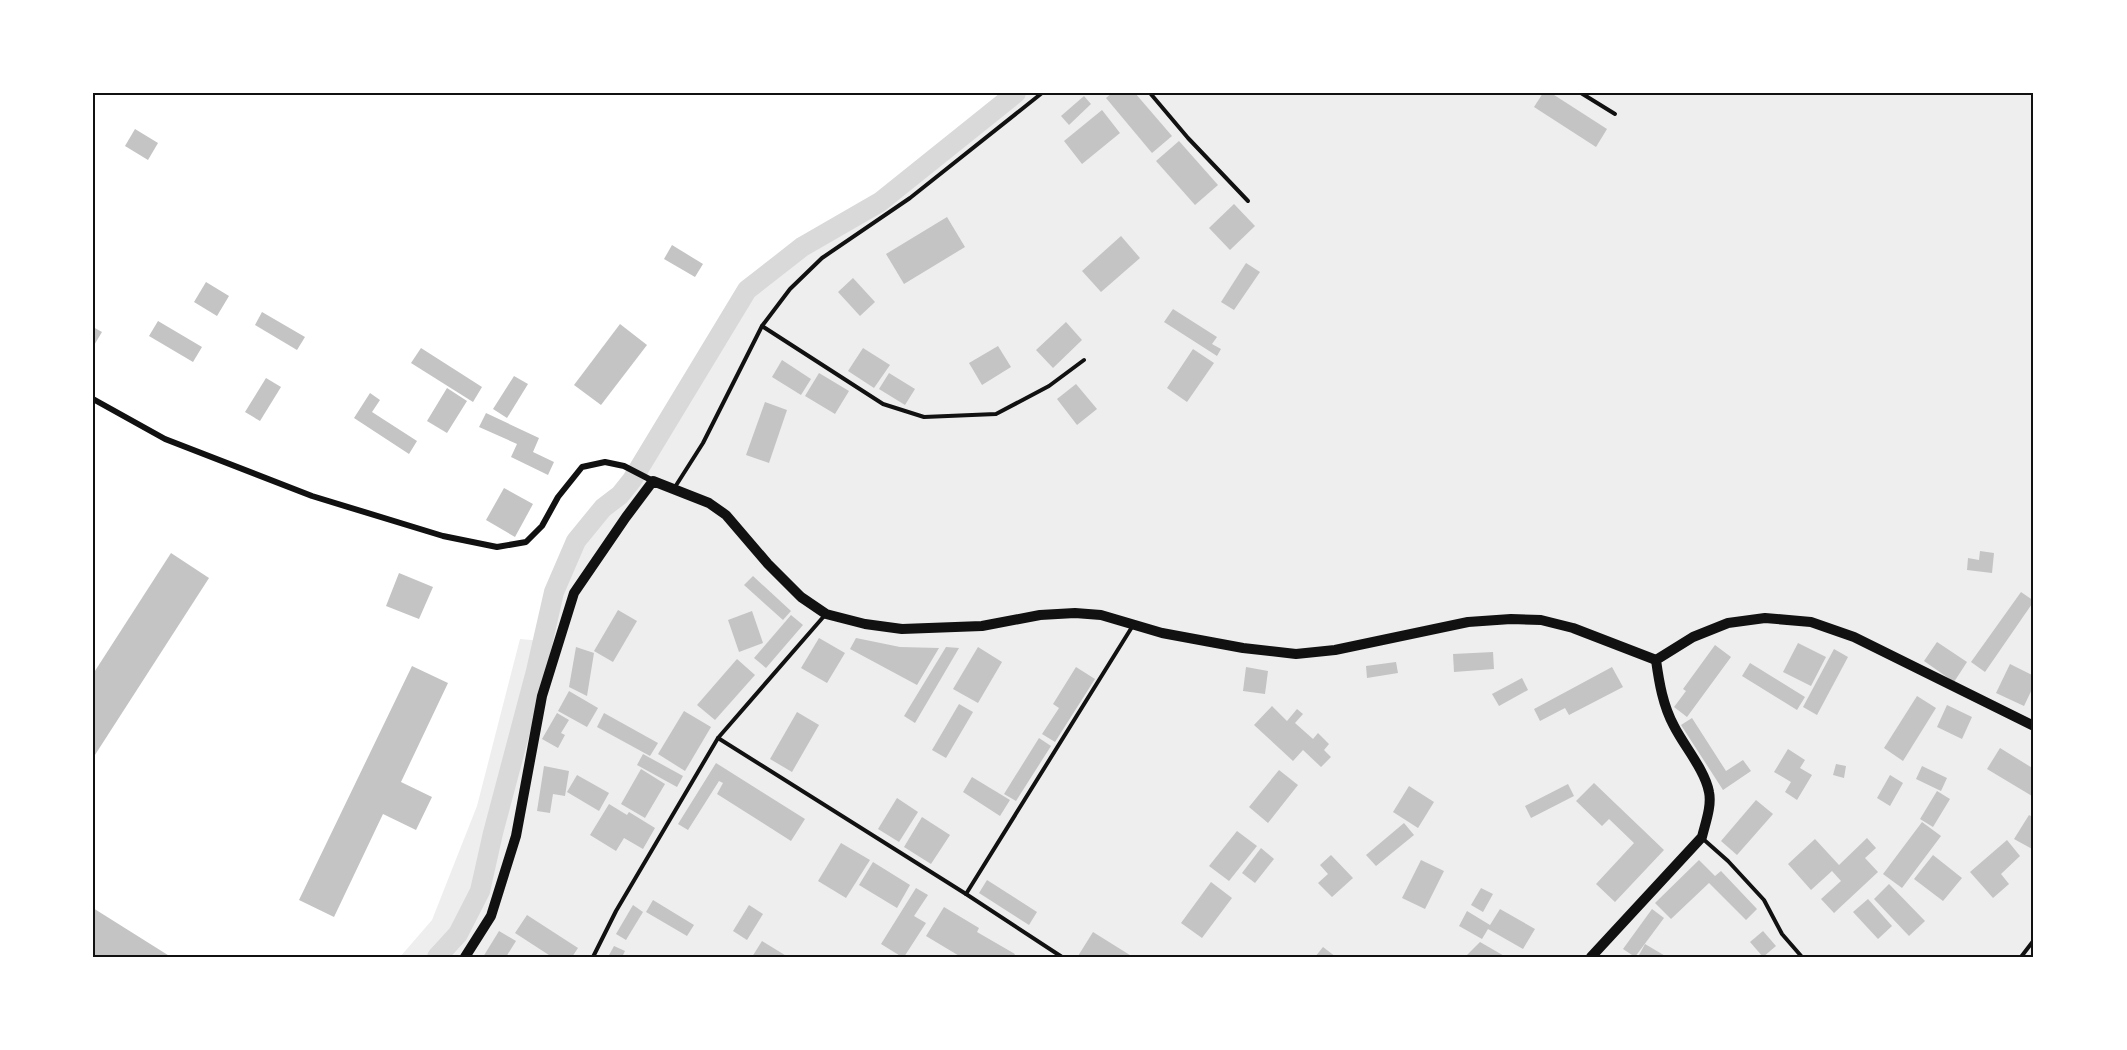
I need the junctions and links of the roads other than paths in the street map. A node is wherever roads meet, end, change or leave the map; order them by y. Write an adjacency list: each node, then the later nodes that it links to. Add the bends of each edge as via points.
1 (1150, 93): 5 (lane)
2 (1581, 93): 4 (lane)
3 (1042, 94): 6 (lane, via 910,198 822,258 790,289)
4 (1615, 114)
5 (1248, 201)
6 (762, 326): 7 (lane, via 883,404 924,417 996,414 1049,386); 10 (lane, via 703,443)
7 (1084, 360)
8 (93, 399): 9 (street, via 165,439 312,496 443,536 496,547 526,542 542,526 558,497 582,467 605,462 624,466)
9 (653, 481): 10 (street); 19 (street, via 574,593 542,696 516,836 491,916)
10 (673, 490): 11 (street, via 709,503 726,515 801,597)
11 (825, 614): 12 (street, via 902,629 982,626 1075,613); 15 (lane)
12 (1135, 624): 13 (street, via 1162,633 1296,654 1346,648 1468,622 1540,620 1574,628); 17 (lane)
13 (1656, 660): 14 (street, via 1693,637 1728,623 1765,618 1811,621 1854,637); 16 (street, via 1659,684 1673,725 1709,792)
14 (2034, 726)
15 (718, 738): 17 (lane); 20 (lane)
16 (1702, 837): 22 (street); 23 (lane, via 1764,900 1782,934)
17 (966, 894): 21 (lane)
18 (2034, 940): 24 (lane)
19 (465, 957)
20 (593, 957)
21 (1062, 957)
22 (1591, 957)
23 (1802, 957)
24 (2021, 957)

